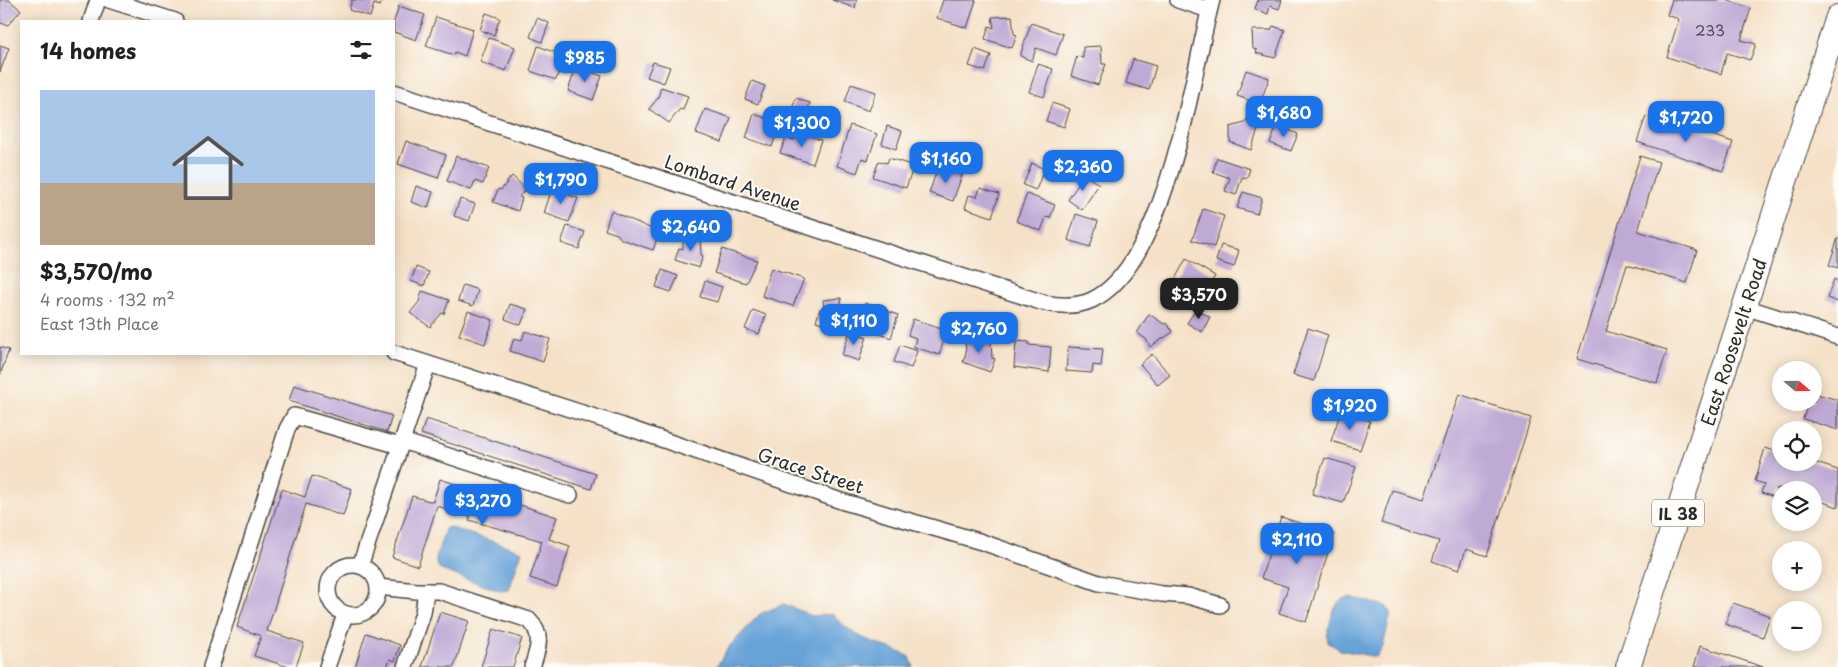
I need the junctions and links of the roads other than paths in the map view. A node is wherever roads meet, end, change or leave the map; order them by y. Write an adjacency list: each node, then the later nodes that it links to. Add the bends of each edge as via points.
1 (98, 0): 6 (street)
2 (109, 0): 7 (street)
3 (1178, 0): 4 (street)
4 (1211, 5): 8 (street, Lombard Avenue, via 1191,101 1158,208 1138,250 1116,281 1093,300 1077,305 1044,303)
5 (1838, 16): 9 (main road, East Roosevelt Road / IL 38)
6 (91, 20)
7 (172, 20)
8 (395, 92)
9 (1745, 307): 10 (street); 24 (main road, East Roosevelt Road / IL 38)
10 (1838, 337)
11 (395, 354): 12 (street, Grace Street)
12 (428, 364): 13 (street); 18 (street, Grace Street, via 841,500 982,542 1099,583 1188,596)
13 (401, 444): 14 (street); 15 (street); 20 (street, via 294,416 287,429)
14 (570, 495)
15 (360, 566): 16 (street, via 372,574); 19 (street, via 339,569 328,586 333,607)
16 (378, 587): 17 (street); 19 (street, via 376,601 366,612)
17 (426, 591): 22 (street, via 423,613); 23 (street, via 454,595 529,620 539,639)
18 (1220, 605)
19 (345, 615): 21 (street)
20 (211, 667)
21 (328, 667)
22 (405, 667)
23 (532, 667)
24 (1628, 667)

